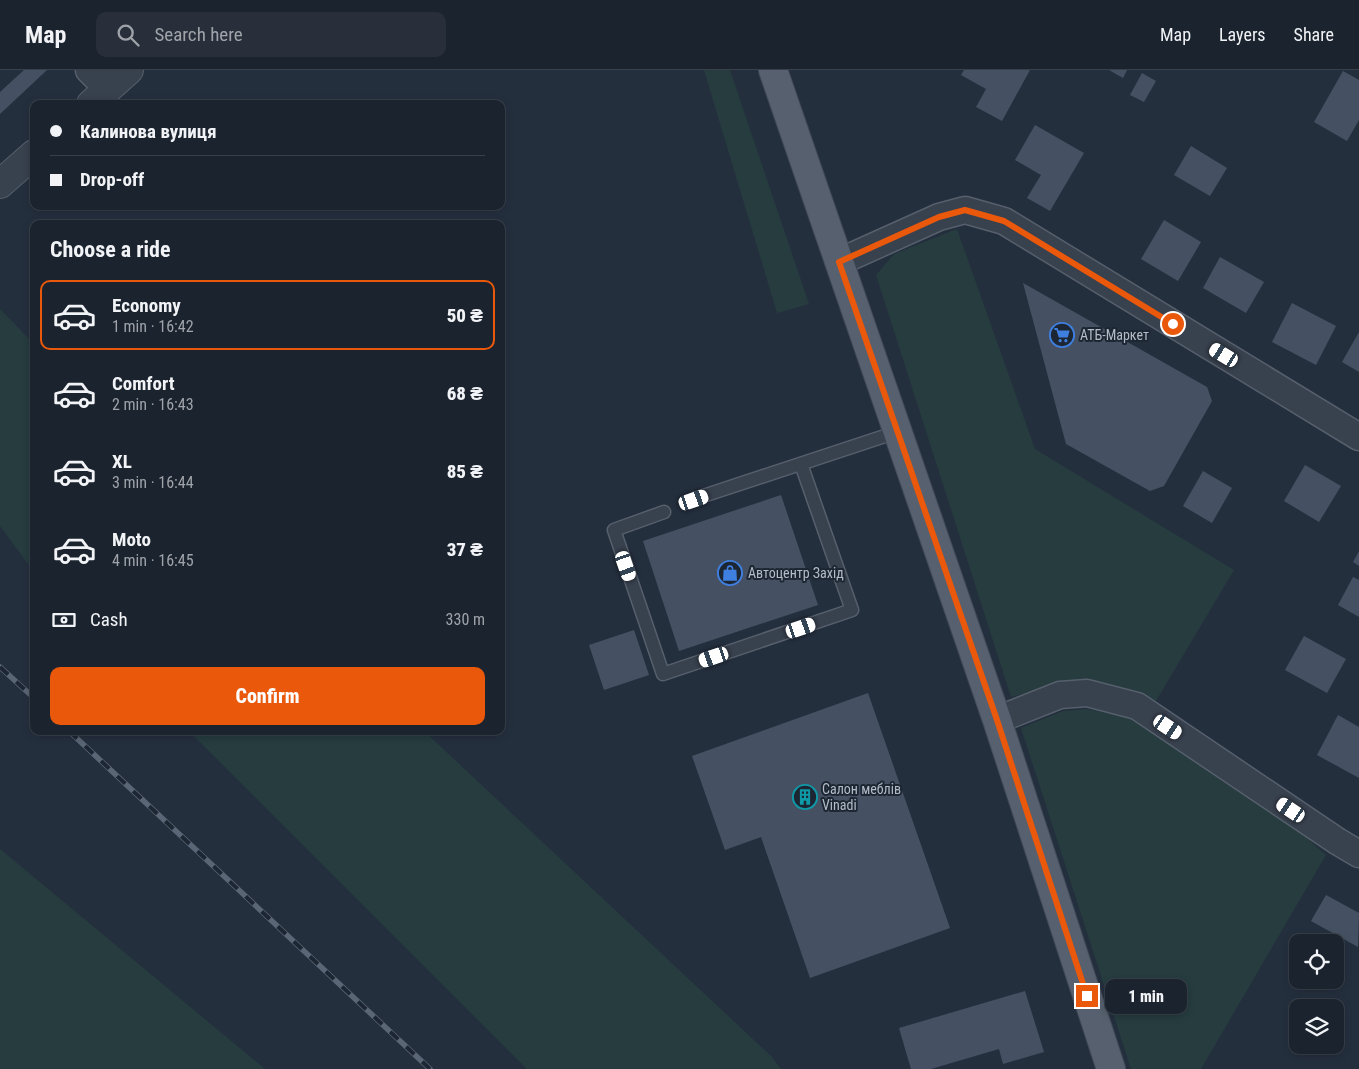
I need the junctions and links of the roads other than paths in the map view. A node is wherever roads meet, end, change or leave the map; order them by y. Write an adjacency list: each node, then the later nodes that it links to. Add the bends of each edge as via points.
1 (129, 70): 3 (street)
2 (773, 70): 6 (main road)
3 (96, 87)
4 (30, 158): 5 (street)
5 (0, 184)
6 (839, 262): 7 (main road); 8 (street, via 939,217 965,210 1004,221)
7 (897, 432): 9 (lane); 12 (main road)
8 (1359, 437)
9 (801, 464): 10 (lane); 11 (lane, via 852,610 663,674 614,530)
10 (694, 500)
11 (664, 512)
12 (997, 720): 13 (street, via 1060,695 1087,693 1137,706); 14 (main road)
13 (1359, 854)
14 (1111, 1069)

